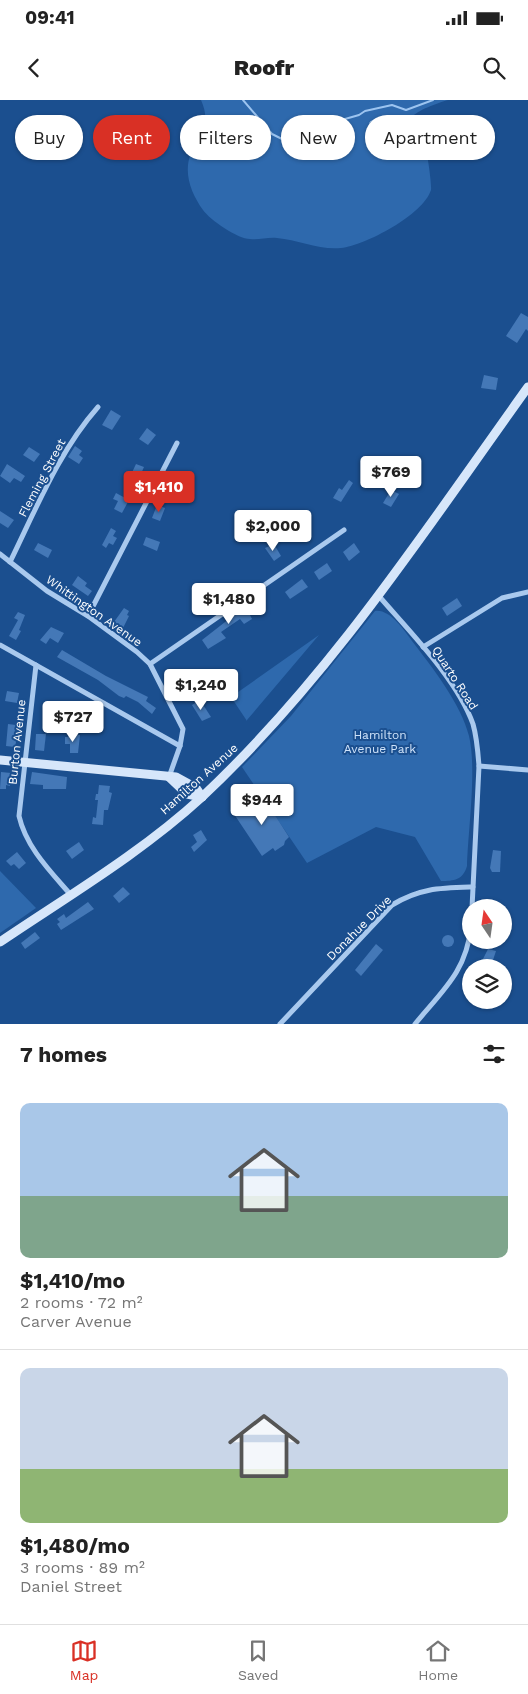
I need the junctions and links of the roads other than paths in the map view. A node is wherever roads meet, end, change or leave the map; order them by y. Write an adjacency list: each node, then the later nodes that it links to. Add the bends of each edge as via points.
1 (528, 387): 8 (main road, Hamilton Avenue)
2 (98, 407): 6 (street, Fleming Street, via 62,458)
3 (178, 443): 9 (street)
4 (344, 530): 12 (street)
5 (0, 554): 6 (street, Whittington Avenue)
6 (10, 562): 9 (street, Whittington Avenue, via 47,591)
7 (528, 592): 11 (street, via 502,598)
8 (378, 595): 11 (street, Quarto Road); 20 (main road, Hamilton Avenue, via 292,705)
9 (88, 616): 12 (street, Whittington Avenue)
10 (0, 644): 13 (street)
11 (423, 647): 17 (street, Quarto Road, via 462,703 472,724)
12 (150, 664): 14 (street, Whittington Avenue, via 183,729)
13 (36, 665): 14 (street); 16 (street, Burton Avenue)
14 (180, 746): 19 (street, Whittington Avenue)
15 (0, 760): 16 (main road)
16 (25, 762): 19 (main road); 22 (street, Burton Avenue, via 19,816 22,831)
17 (479, 766): 18 (street); 21 (street, Quarto Road)
18 (528, 770)
19 (169, 777): 20 (main road, via 184,780)
20 (202, 797): 22 (main road, Hamilton Avenue, via 155,835)
21 (473, 887): 23 (street, Quarto Road); 26 (street, Donahue Drive, via 431,888 392,905)
22 (70, 894): 24 (main road, Hamilton Avenue)
23 (472, 899)
24 (0, 942)
25 (469, 949): 27 (street, via 460,969)
26 (280, 1024)
27 (415, 1024)

